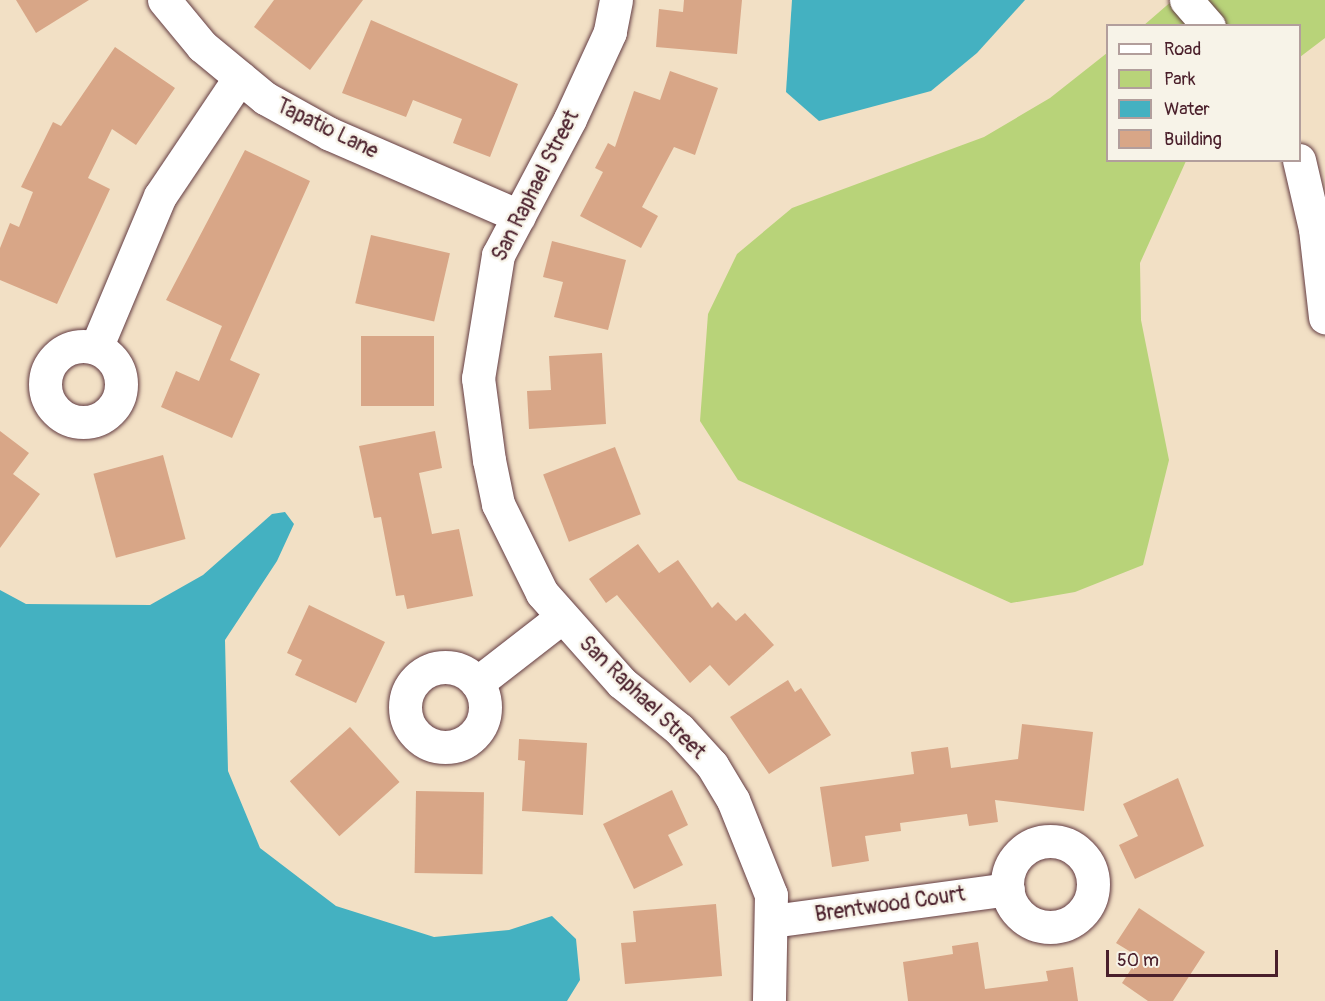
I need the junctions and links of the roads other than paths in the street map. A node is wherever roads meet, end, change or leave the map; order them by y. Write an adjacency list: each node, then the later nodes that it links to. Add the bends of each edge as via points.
1 (164, 0): 5 (street, Tapatio Lane, via 202,46)
2 (616, 0): 7 (street, San Raphael Street, via 610,32)
3 (1186, 0): 4 (street)
4 (1207, 24)
5 (240, 77): 7 (street, Tapatio Lane, via 265,98 330,134); 9 (street, via 160,196)
6 (1299, 162): 8 (street, via 1315,229)
7 (519, 216): 10 (street, San Raphael Street, via 498,255 478,378 498,504 520,554)
8 (1325, 317)
9 (96, 348)
10 (562, 617): 11 (street); 13 (street, San Raphael Street, via 622,683 679,729 712,765 763,864)
11 (477, 683)
12 (1008, 890): 13 (street, Brentwood Court)
13 (772, 921): 14 (street, San Raphael Street)
14 (769, 1001)

